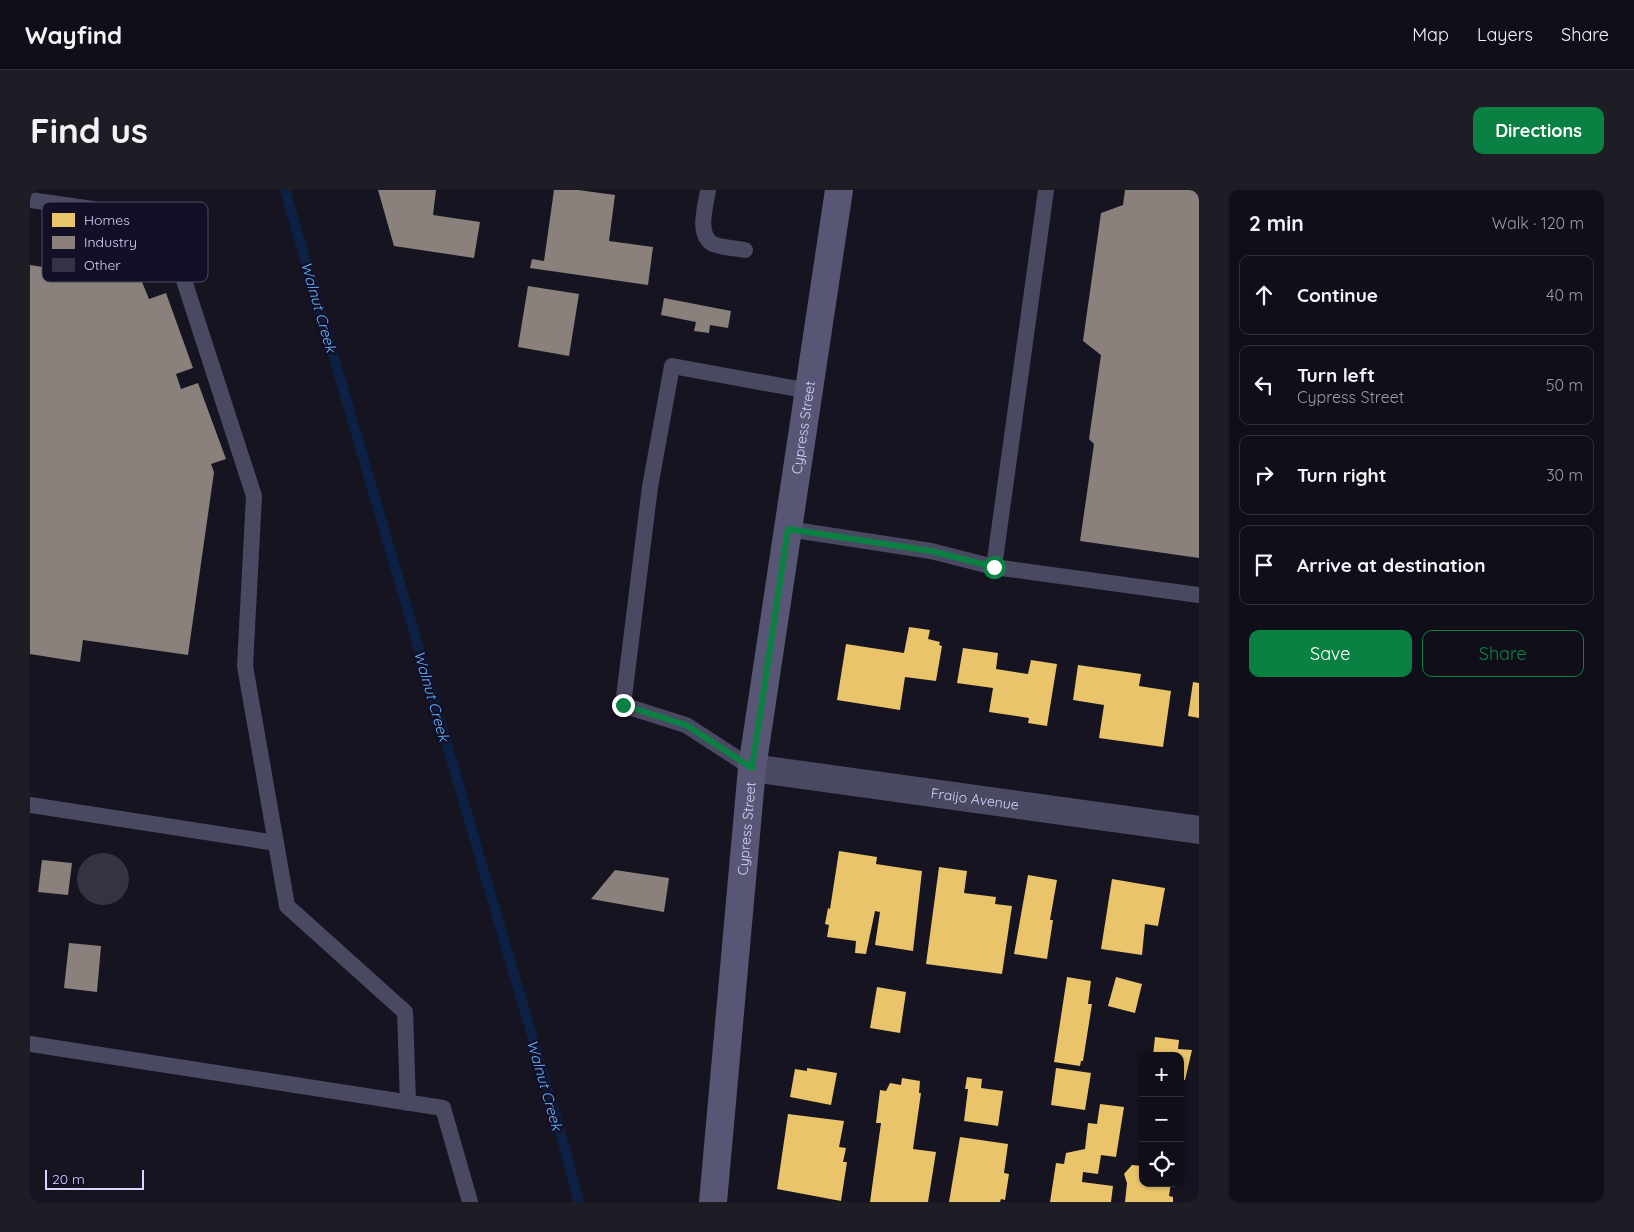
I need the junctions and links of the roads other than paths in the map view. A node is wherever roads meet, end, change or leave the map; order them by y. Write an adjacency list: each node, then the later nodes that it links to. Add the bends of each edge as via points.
1 (708, 190): 6 (lane, via 703,225 707,237 713,244)
2 (839, 190): 8 (street, Cypress Street)
3 (1046, 190): 10 (lane)
4 (30, 200): 5 (lane)
5 (44, 202)
6 (745, 250)
7 (185, 282): 15 (lane, via 254,496 245,666)
8 (809, 391): 9 (street, Cypress Street); 12 (lane, via 672,366 650,487 623,705 686,725)
9 (788, 529): 10 (lane, via 931,551); 12 (street, Cypress Street)
10 (994, 567): 11 (lane)
11 (1199, 595)
12 (752, 768): 14 (street, Fraijo Avenue); 19 (street, Cypress Street)
13 (30, 805): 15 (lane)
14 (1199, 830)
15 (276, 843): 17 (lane, via 287,906 405,1012)
16 (30, 1044): 17 (lane)
17 (408, 1103): 18 (lane, via 443,1108)
18 (470, 1202)
19 (713, 1202)

